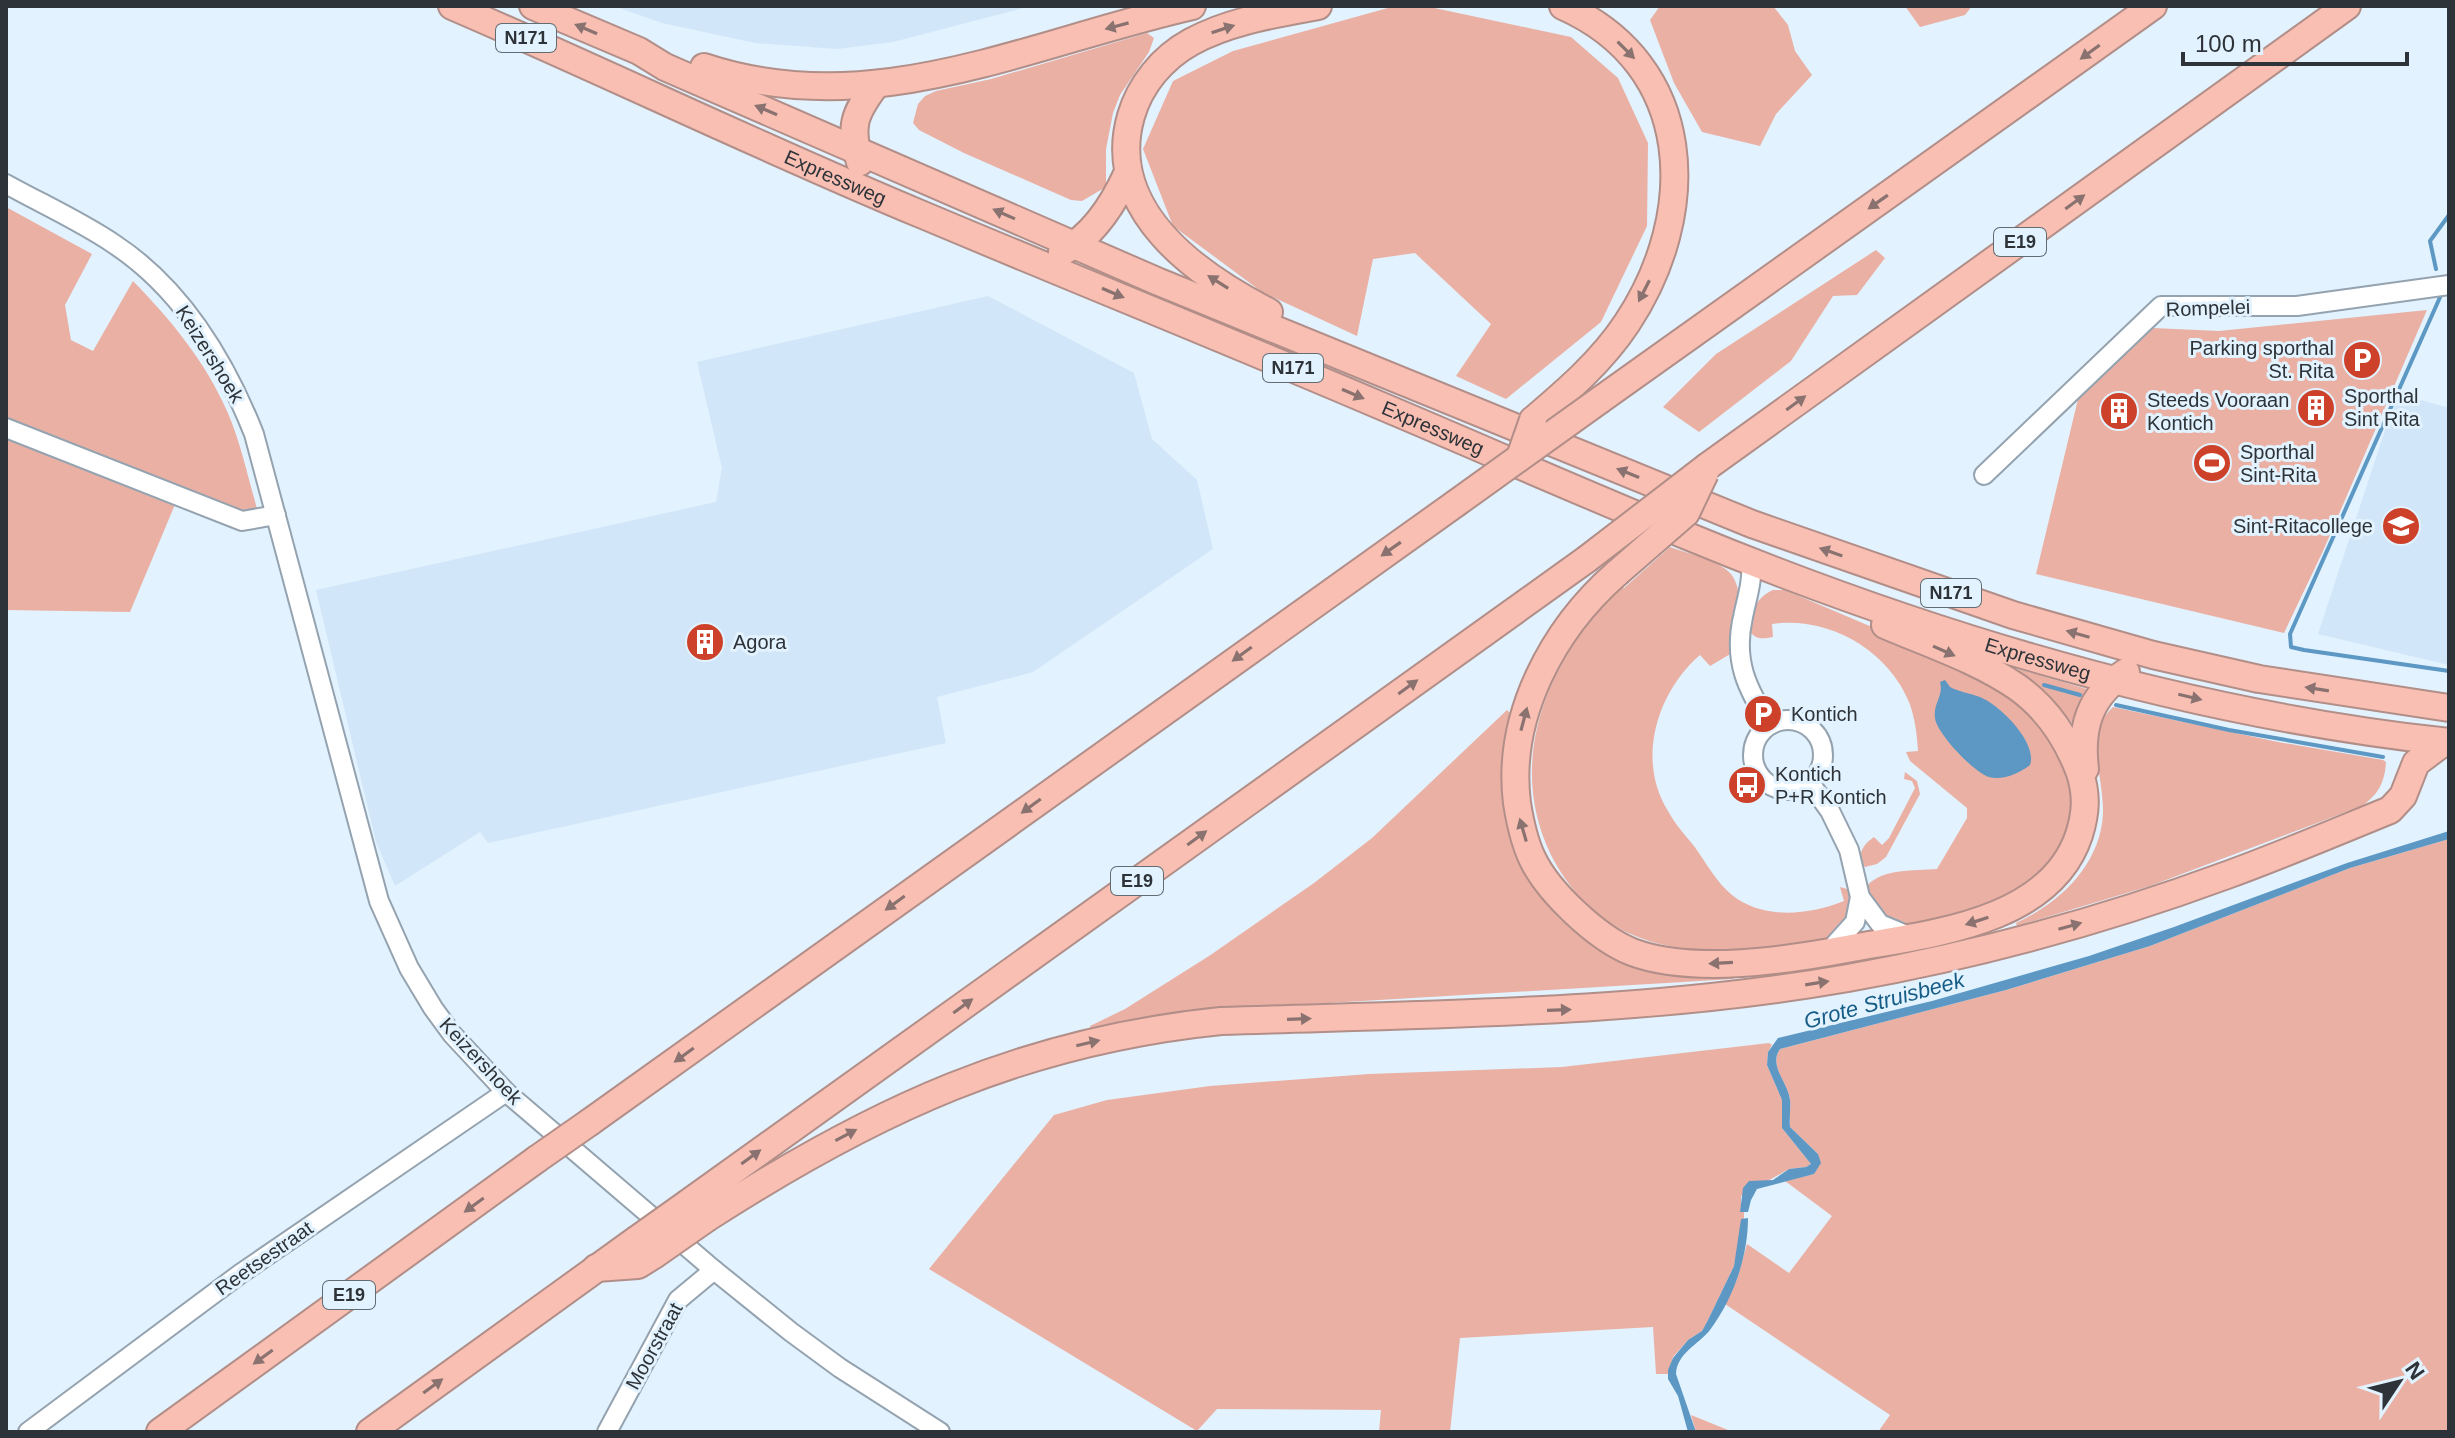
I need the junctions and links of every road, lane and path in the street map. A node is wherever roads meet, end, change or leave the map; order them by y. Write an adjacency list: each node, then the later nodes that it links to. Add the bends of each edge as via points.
1 (452, 6): 13 (highway, Expressweg / N171)
2 (533, 6): 8 (highway, Expressweg / N171, one-way to 2)
3 (1192, 6): 9 (highway, one-way to 9, via 952,72)
4 (1318, 6): 11 (highway, one-way to 4, via 1125,146 1135,103 1174,54 1216,30)
5 (1563, 6): 19 (highway, one-way to 19, bridge, via 1609,33 1647,75 1666,116 1676,175 1673,210 1663,250 1619,333 1571,388 1533,420)
6 (2153, 6): 19 (highway, E19, one-way to 19, bridge)
7 (2347, 6): 20 (highway, E19, one-way to 7)
8 (639, 51): 9 (highway, via 738,78); 10 (highway, Expressweg / N171, one-way to 8)
9 (875, 86): 10 (highway, via 856,110)
10 (856, 148): 13 (highway); 14 (highway, Expressweg / N171, one-way to 10)
11 (1128, 172): 14 (highway, via 1109,208); 17 (highway, one-way to 11, via 1199,270 1160,234)
12 (6, 184): 22 (street, Keizershoek, via 113,243 177,300 241,400)
13 (874, 194): 15 (highway, Expressweg / N171)
14 (1075, 245): 15 (highway); 17 (highway, Expressweg / N171)
15 (1041, 263): 24 (highway, Expressweg / N171, one-way to 24)
16 (2449, 285): 21 (street, Rompelei, via 2297,306 2161,306)
17 (1359, 363): 23 (highway, Expressweg / N171, one-way to 17)
18 (6, 428): 22 (street, via 242,521)
19 (1520, 457): 43 (highway, E19, one-way to 43, bridge)
20 (1708, 466): 38 (highway, one-way to 20, bridge, via 1683,965 1631,952 1595,930 1559,897 1532,860 1520,822 1516,796 1522,721 1560,638 1617,573 1686,513); 40 (highway, E19, one-way to 20, bridge)
21 (1984, 475)
22 (276, 515): 39 (street, Keizershoek, via 391,932 433,1008)
23 (1752, 524): 24 (highway); 26 (highway, Expressweg / N171, one-way to 23, via 2013,615)
24 (1751, 560): 25 (highway, Expressweg / N171); 30 (street, via 1739,634 1740,664)
25 (1848, 597): 27 (highway, Expressweg / N171); 34 (highway, one-way to 34, via 1868,617 1992,672 2027,695 2061,733)
26 (2153, 655): 27 (highway); 28 (highway, Expressweg / N171, one-way to 26)
27 (2114, 680): 31 (highway, Expressweg / N171, one-way to 31); 34 (highway, via 2088,718)
28 (2394, 702): 29 (highway, Expressweg / N171); 31 (highway)
29 (2449, 708)
30 (1770, 725): 33 (street, via 1790,720 1817,736 1823,759); 33 (street, via 1755,745 1760,776 1780,789)
31 (2398, 736): 32 (highway, Expressweg / N171); 35 (highway, via 2396,781)
32 (2446, 742): 35 (highway, via 2416,763 2397,805)
33 (1810, 783): 36 (street, via 1849,850)
34 (2084, 784): 37 (highway, one-way to 37, via 2080,832 2068,860 2051,879 1983,920)
35 (2373, 818): 40 (highway, one-way to 35, via 896,1110 986,1072 1074,1046 1221,1021 1639,1005 1850,978 1991,947 2145,903)
36 (1860, 897): 37 (street, via 1880,924); 38 (street, via 1855,922)
37 (1911, 937): 38 (highway)
38 (1827, 953)
39 (506, 1092): 41 (street, Keizershoek); 42 (street, Reetsestraat, via 240,1274)
40 (698, 1210): 44 (highway, E19, one-way to 40, bridge, via 596,1268 645,1247)
41 (714, 1270): 45 (street, Moorstraat, via 678,1300); 46 (street, Keizershoek, via 840,1368)
42 (28, 1432)
43 (160, 1432)
44 (370, 1432)
45 (607, 1432)
46 (940, 1432)

